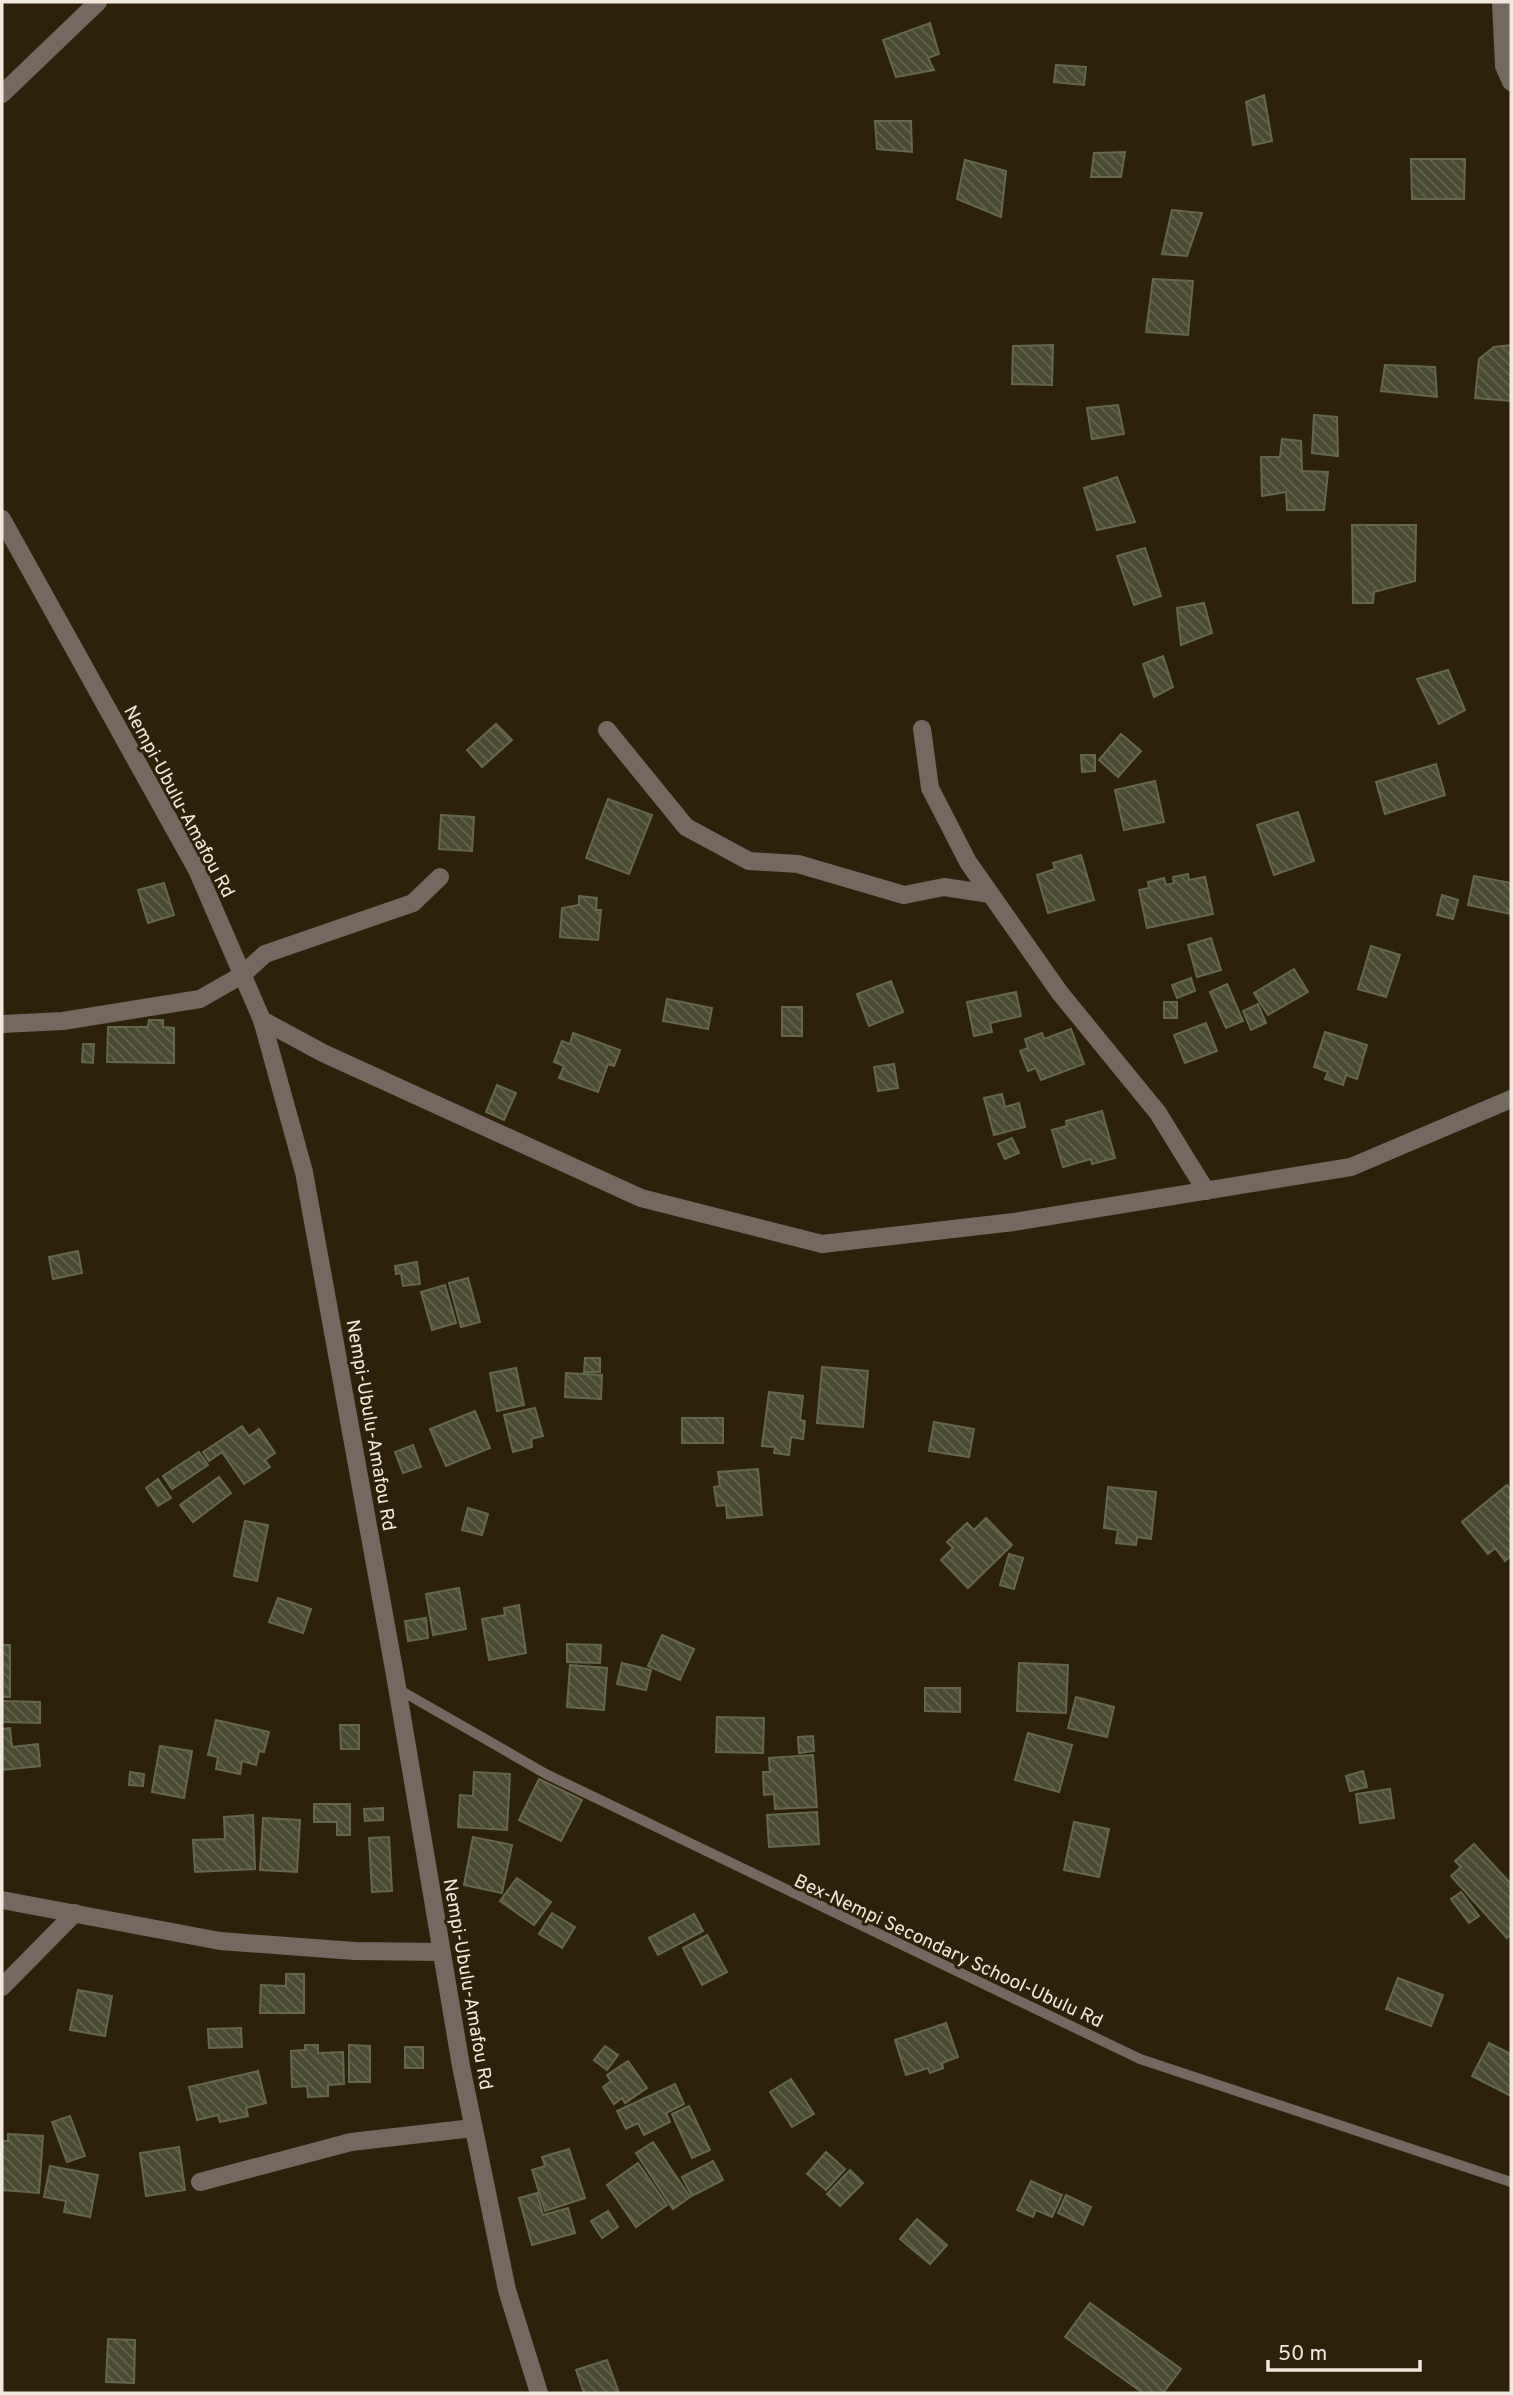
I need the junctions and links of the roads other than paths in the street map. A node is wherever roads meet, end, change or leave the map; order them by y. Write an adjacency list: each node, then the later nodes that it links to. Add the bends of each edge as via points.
1 (98, 2): 4 (street)
2 (1501, 2): 3 (street, via 1504,65)
3 (1511, 82)
4 (2, 94)
5 (2, 519): 10 (street, Nempi-Ubulu-Amafou Rd, via 197,870)
6 (922, 729): 9 (street, via 930,788)
7 (607, 730): 9 (street, via 686,828 749,861 798,864 904,895 944,887)
8 (440, 877): 10 (street, via 413,903 265,954)
9 (990, 894): 14 (street, via 1060,993 1158,1113)
10 (242, 975): 11 (street, Nempi-Ubulu-Amafou Rd); 12 (street, via 200,999 63,1021)
11 (262, 1020): 14 (street, via 323,1053 641,1198 822,1244 1014,1222); 15 (street, Nempi-Ubulu-Amafou Rd, via 304,1172)
12 (2, 1024)
13 (1511, 1099): 14 (street, via 1351,1167)
14 (1206, 1191)
15 (398, 1689): 18 (street, Nempi-Ubulu-Amafou Rd); 22 (lane, Bex-Nempi Secondary School-Ubulu Rd, via 558,1780 1140,2059)
16 (2, 1900): 17 (street)
17 (75, 1913): 18 (street, via 220,1941); 19 (street)
18 (442, 1952): 20 (street, Nempi-Ubulu-Amafou Rd)
19 (2, 1987)
20 (473, 2128): 21 (street, via 351,2142); 23 (street, Nempi-Ubulu-Amafou Rd, via 507,2290)
21 (200, 2182)
22 (1511, 2182)
23 (539, 2393)

